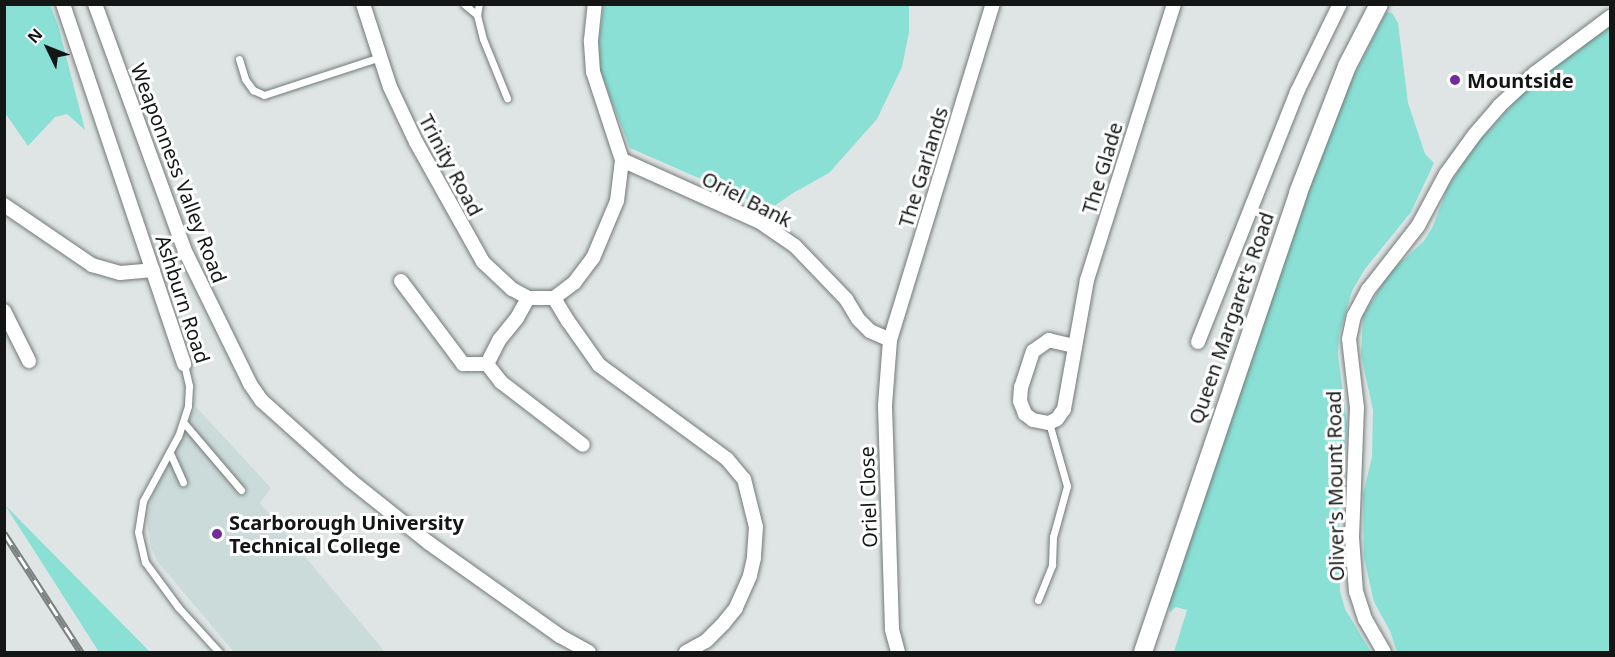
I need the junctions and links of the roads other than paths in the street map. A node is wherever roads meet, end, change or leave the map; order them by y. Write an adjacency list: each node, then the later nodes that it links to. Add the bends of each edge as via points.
1 (63, 4): 18 (street, Ashburn Road)
2 (95, 4): 38 (street, Weaponness Valley Road, via 184,249 262,401 350,480 429,543 560,636)
3 (363, 4): 13 (street, Trinity Road)
4 (464, 4): 11 (lane)
5 (479, 4): 11 (lane)
6 (595, 4): 16 (street, via 593,72)
7 (993, 4): 23 (street, The Garlands)
8 (1174, 4): 25 (street, The Glade, via 1087,280)
9 (1340, 4): 24 (street, via 1297,92)
10 (1379, 4): 41 (main road, Queen Margaret's Road, via 1347,66 1298,193)
11 (477, 15): 15 (lane)
12 (1611, 17): 42 (street, Oliver's Mount Road, via 1535,73 1498,106 1446,174 1418,226 1368,290 1354,316 1349,339 1357,408 1352,537 1356,592 1365,619)
13 (380, 57): 14 (lane, via 264,95 253,90 245,79); 20 (street, Trinity Road, via 416,142 478,255 495,275)
14 (239, 59)
15 (507, 98)
16 (622, 160): 21 (street, via 617,201 593,258 574,284); 23 (street, Oriel Bank, via 760,222 795,246 846,299 870,331)
17 (4, 205): 18 (street, via 92,265 120,273)
18 (153, 270): 27 (street, Ashburn Road)
19 (401, 281): 28 (street, via 463,364)
20 (528, 298): 21 (street); 28 (street)
21 (554, 298): 36 (street, via 600,365 728,459 744,479 756,527 754,558 736,608)
22 (4, 311): 26 (street)
23 (890, 340): 40 (street, Oriel Close, via 885,405 892,629)
24 (1198, 342)
25 (1074, 346): 30 (street, The Glade, via 1065,409); 30 (street, via 1049,340 1033,351 1028,364 1020,401 1025,414)
26 (29, 361)
27 (184, 364): 29 (lane, Ashburn Road, via 189,386)
28 (487, 364): 31 (street, via 501,381)
29 (184, 423): 32 (lane, Ashburn Road); 34 (lane)
30 (1048, 423): 35 (lane, via 1067,486 1053,537 1052,565)
31 (583, 445)
32 (170, 453): 33 (lane); 37 (lane, Ashburn Road, via 143,501 140,546 145,562 178,607)
33 (183, 482)
34 (241, 490)
35 (1038, 600)
36 (709, 647): 39 (street)
37 (219, 652)
38 (589, 652)
39 (686, 652)
40 (898, 652)
41 (1143, 652)
42 (1384, 652)

